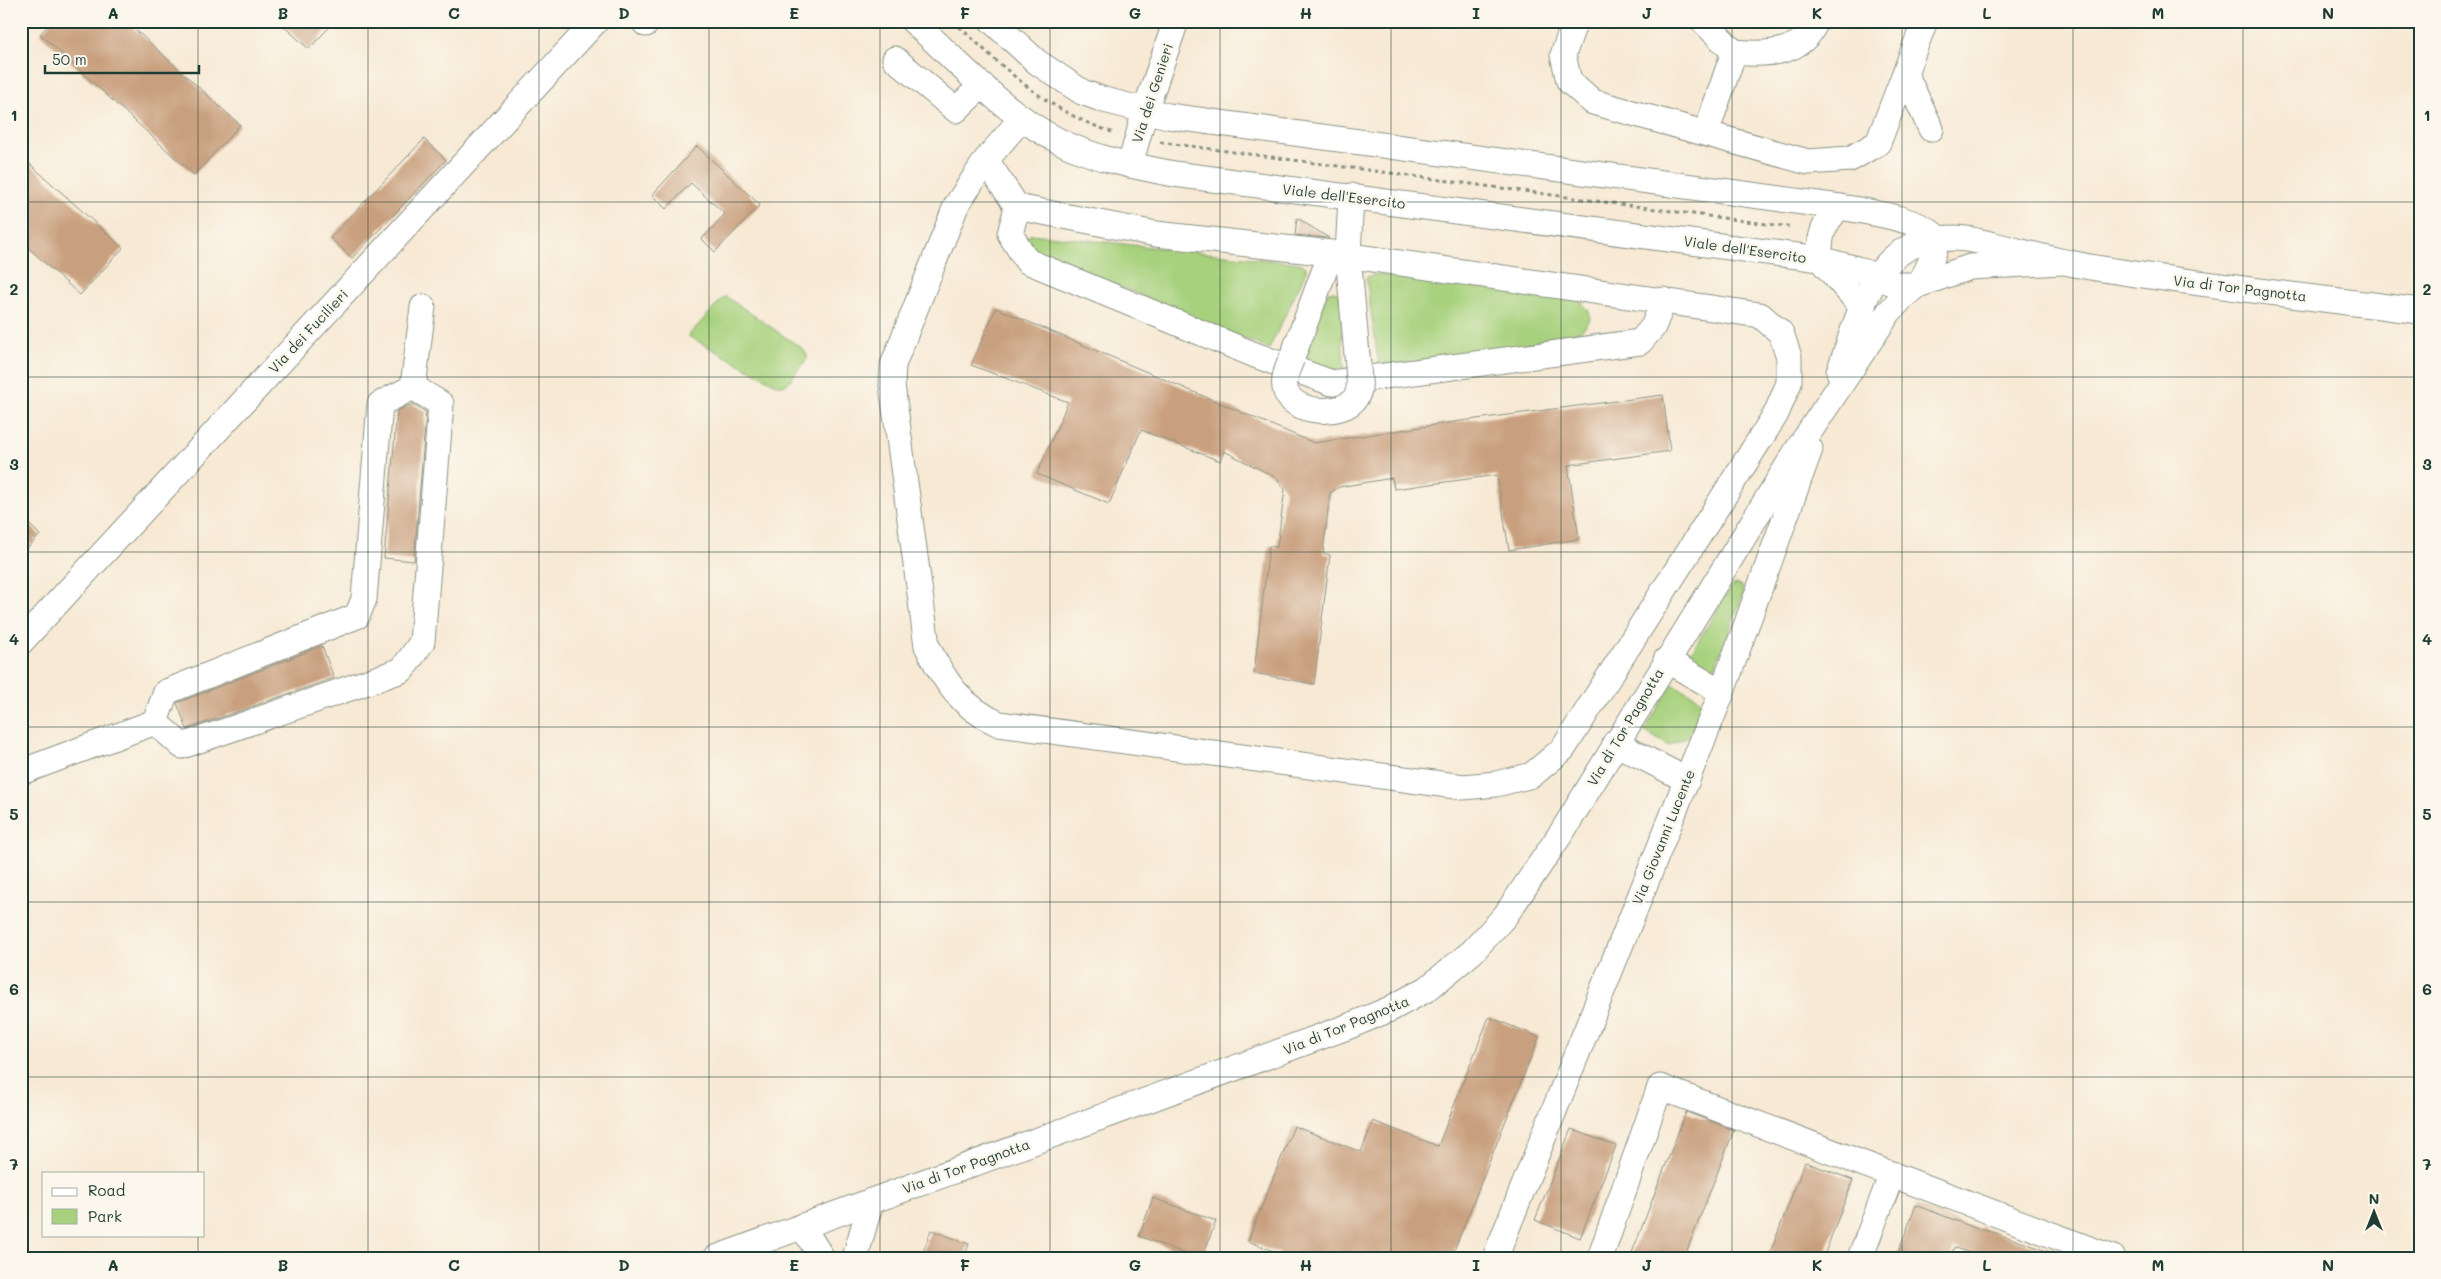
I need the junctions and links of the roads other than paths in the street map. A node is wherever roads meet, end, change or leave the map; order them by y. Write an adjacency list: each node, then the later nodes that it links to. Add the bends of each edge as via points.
1 (596, 21): 34 (street, Via dei Fucilieri)
2 (913, 21): 12 (street, Viale dell'Esercito)
3 (992, 21): 13 (street, via 1062,80 1104,100)
4 (1176, 21): 13 (street, Via dei Genieri)
5 (1575, 21): 16 (street, via 1563,55 1569,81 1593,102)
6 (1703, 21): 9 (street)
7 (1816, 21): 9 (street, via 1798,46 1764,55)
8 (1925, 21): 11 (street)
9 (1734, 52): 16 (street)
10 (895, 58): 12 (street, via 956,110)
11 (1905, 73): 15 (street); 16 (street, via 1878,143 1850,159 1808,162)
12 (982, 84): 14 (street, Viale dell'Esercito)
13 (1145, 111): 18 (street, Via dei Genieri); 21 (street)
14 (1022, 118): 17 (street); 18 (street, Viale dell'Esercito, via 1066,144)
15 (1931, 129)
16 (1706, 133)
17 (986, 160): 20 (street); 28 (street, via 956,206 893,365 892,385 928,646 943,678 964,702 980,716 999,724 1463,787 1496,784 1532,774 1563,749 1776,414 1789,383 1789,357 1781,333 1760,314)
18 (1130, 165): 19 (street, Viale dell'Esercito, via 1174,174)
19 (1351, 196): 23 (street); 24 (street, Viale dell'Esercito)
20 (1017, 207): 23 (street, via 1156,234); 28 (street, via 1010,234 1027,261 1255,355 1332,383 1640,342 1653,327)
21 (1840, 207): 22 (street, via 1905,222 1929,230); 24 (street, via 1821,232)
22 (1937, 239): 25 (street, Via di Tor Pagnotta, via 1973,240); 26 (street, Via di Tor Pagnotta, via 1902,251); 27 (street, via 1930,265)
23 (1340, 254): 23 (street, bridge, via 1359,390 1350,404 1324,411 1299,406 1288,397 1284,387 1285,376); 28 (street)
24 (1820, 259): 26 (street, Viale dell'Esercito); 30 (street)
25 (2062, 262): 27 (street, Via di Tor Pagnotta, via 1970,267); 31 (street, Via di Tor Pagnotta)
26 (1878, 277): 27 (street, Viale dell'Esercito, via 1898,285); 30 (street, Via di Tor Pagnotta)
27 (1918, 285): 33 (street, Via di Tor Pagnotta, via 1890,312)
28 (1664, 300)
29 (423, 307): 32 (street)
30 (1863, 308): 33 (street, Via di Tor Pagnotta)
31 (2420, 311)
32 (413, 386): 37 (street, via 380,404 364,599 357,616 166,692); 37 (street, via 441,404 422,642 402,670 182,746)
33 (1822, 412): 35 (street, Via di Tor Pagnotta); 36 (street, Via Giovanni Lucente)
34 (21, 642)
35 (1666, 660): 36 (street); 38 (street, Via di Tor Pagnotta)
36 (1722, 692): 40 (street, Via Giovanni Lucente)
37 (155, 722): 39 (street)
38 (1615, 743): 40 (street); 42 (street, Via di Tor Pagnotta, via 1562,832 1505,916 1472,952 1427,989 1390,1009 1338,1030)
39 (21, 772)
40 (1687, 780): 44 (street, Via Giovanni Lucente)
41 (1892, 1174): 48 (street, via 1660,1088); 49 (street); 50 (street)
42 (870, 1200): 43 (street, Via di Tor Pagnotta); 47 (street)
43 (802, 1226): 45 (street, Via di Tor Pagnotta); 46 (street)
44 (1501, 1256)
45 (716, 1258)
46 (822, 1258)
47 (855, 1258)
48 (1600, 1258)
49 (1860, 1258)
50 (2112, 1258)

